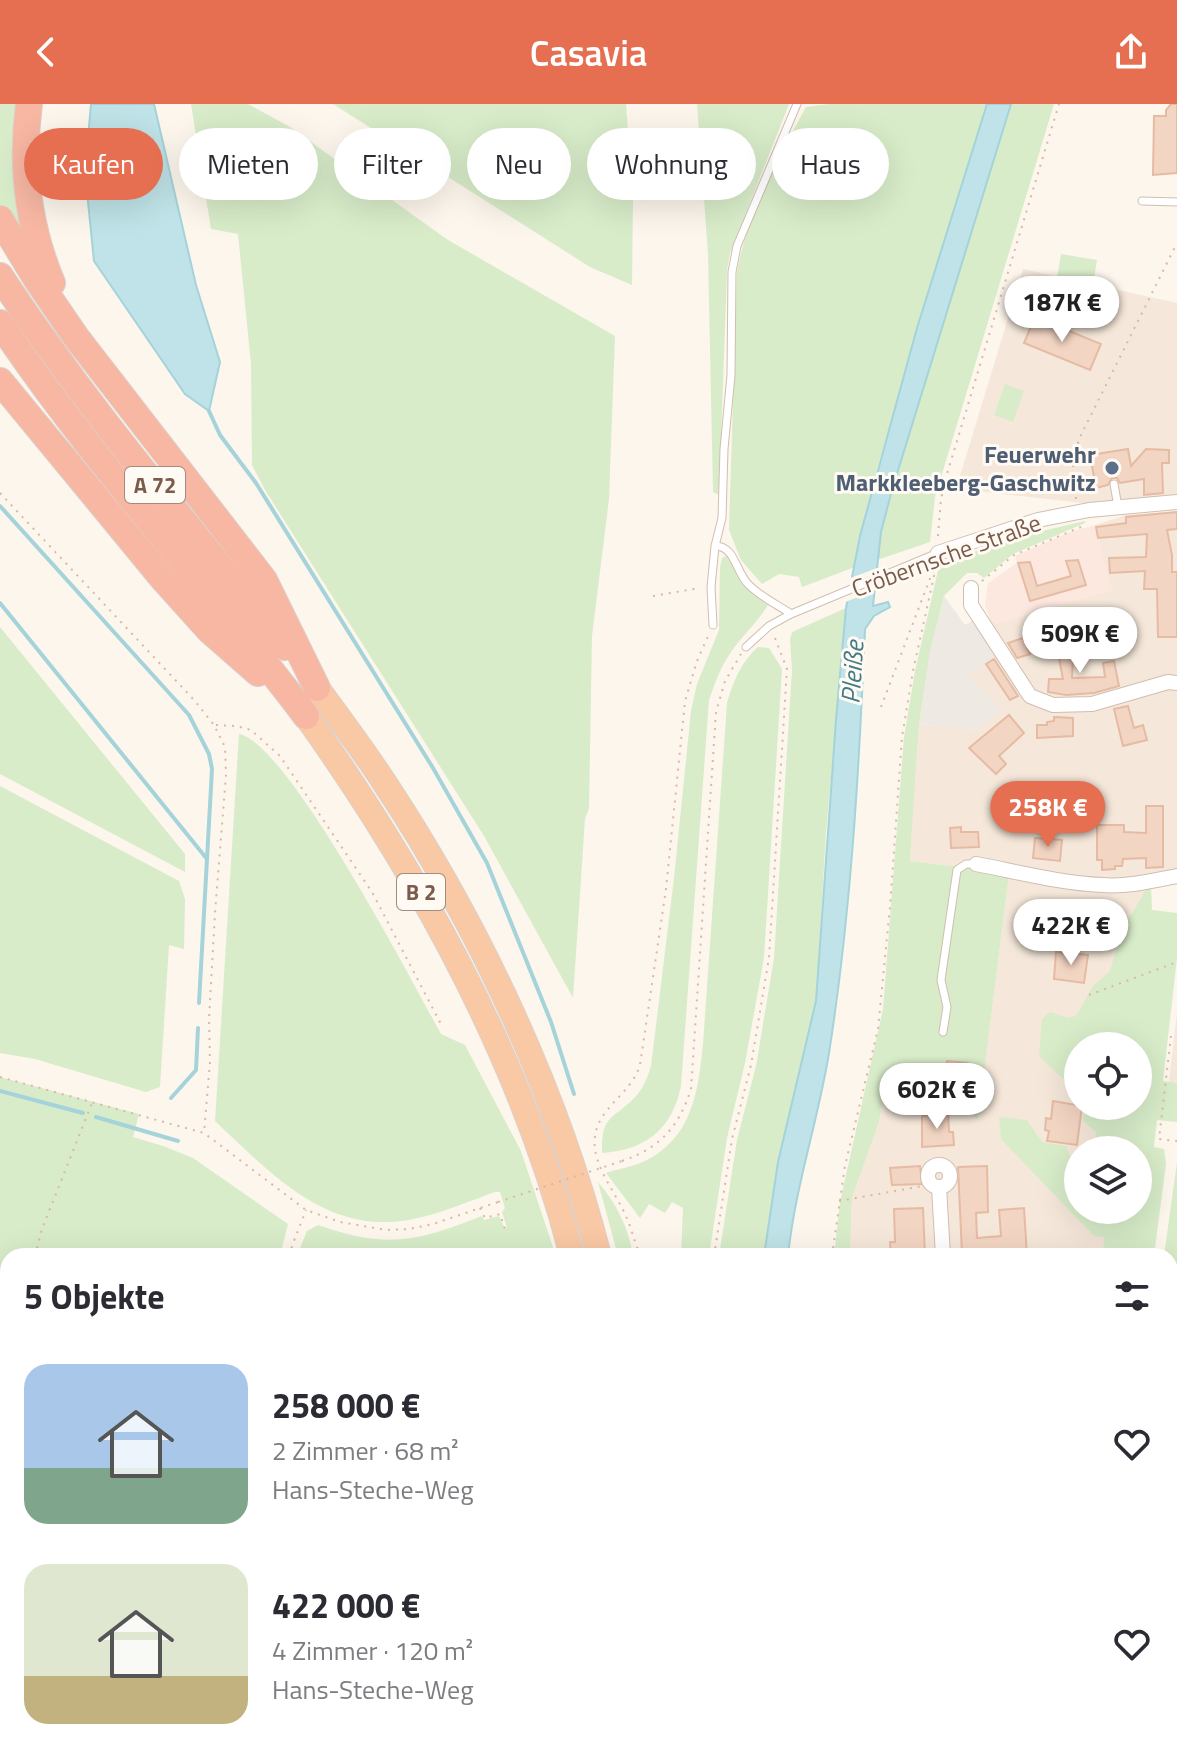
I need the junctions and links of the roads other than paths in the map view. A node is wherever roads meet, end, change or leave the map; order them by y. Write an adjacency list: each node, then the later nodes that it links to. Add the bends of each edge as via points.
1 (29, 104): 10 (highway, via 26,174 42,255 64,305)
2 (797, 104): 15 (lane, via 737,246 732,272 731,375 722,518)
3 (1142, 201): 4 (lane)
4 (1177, 202)
5 (0, 219): 10 (highway)
6 (0, 276): 22 (highway, A 72, via 127,451)
7 (0, 323): 23 (highway, A 72, via 99,457)
8 (0, 369): 11 (highway)
9 (0, 381): 11 (highway)
10 (118, 392): 22 (highway, via 264,580)
11 (24, 408): 23 (highway, via 209,630)
12 (1114, 484): 14 (lane)
13 (1177, 502): 14 (street, Cröbernsche Straße)
14 (1118, 507): 16 (street, Cröbernsche Straße, via 1005,529)
15 (715, 546): 18 (lane, via 730,553 747,583); 19 (lane)
16 (937, 558): 18 (lane, Cröbernsche Straße)
17 (971, 588): 21 (street, via 971,605 1030,696 1053,705 1092,704)
18 (791, 614): 20 (lane, Cröbernsche Straße)
19 (713, 625)
20 (746, 647)
21 (1177, 683)
22 (317, 688): 29 (highway, B 2, via 384,781 480,946 524,1037)
23 (306, 716): 28 (highway, B 2, via 394,846 480,1007 528,1119)
24 (976, 864): 25 (street, via 1105,885); 26 (lane, via 957,870 941,980 947,1007)
25 (1177, 876)
26 (943, 1032)
27 (936, 1186): 30 (street)
28 (569, 1248)
29 (596, 1248)
30 (942, 1248)

